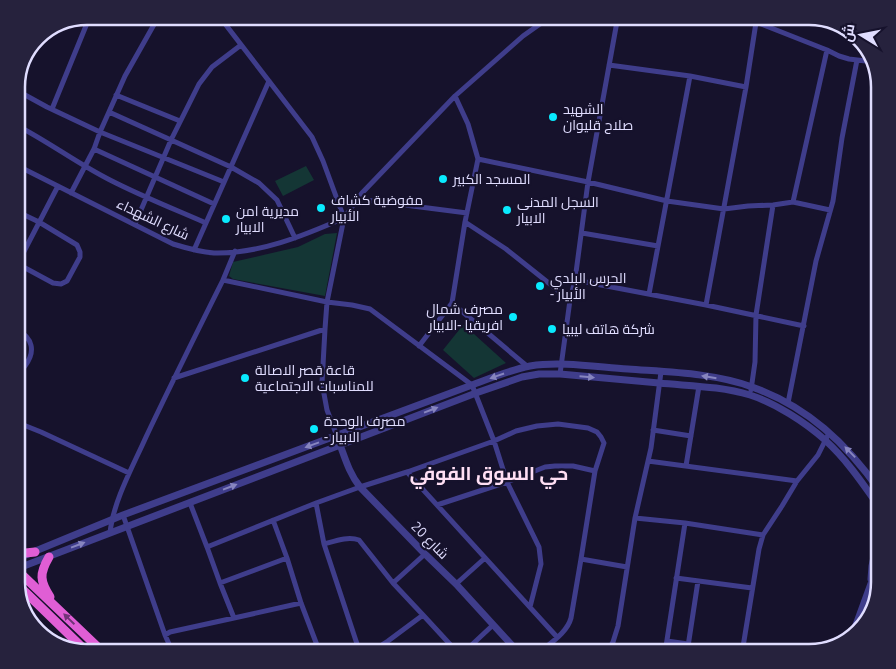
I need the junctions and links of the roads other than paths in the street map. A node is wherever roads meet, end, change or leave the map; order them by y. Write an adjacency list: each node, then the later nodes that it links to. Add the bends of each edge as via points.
1 (86, 25): 20 (street)
2 (154, 25): 18 (street)
3 (226, 25): 8 (street)
4 (539, 25): 19 (street)
5 (616, 25): 13 (street)
6 (755, 25): 16 (street)
7 (770, 25): 9 (street)
8 (241, 45): 15 (street); 22 (street, via 212,67 199,84)
9 (827, 50): 10 (street); 40 (street)
10 (836, 54)
11 (857, 60): 12 (street); 44 (street)
12 (865, 61)
13 (609, 65): 14 (street); 34 (street)
14 (690, 76): 16 (street); 39 (street)
15 (269, 81): 30 (street); 47 (street, via 312,137)
16 (746, 87): 43 (street)
17 (25, 95): 20 (street)
18 (116, 95): 21 (street); 22 (street)
19 (455, 96): 28 (street, via 468,124); 38 (street)
20 (52, 109): 24 (street)
21 (109, 112): 24 (street); 25 (street)
22 (180, 121): 25 (street)
23 (25, 130): 29 (street)
24 (100, 132): 26 (street); 27 (street)
25 (171, 140): 27 (street); 30 (street)
26 (94, 149): 29 (street); 32 (street)
27 (163, 158): 32 (street); 33 (street)
28 (478, 159): 34 (street); 45 (street)
29 (85, 166): 36 (street); 37 (street)
30 (231, 167): 33 (street); 53 (street, via 259,183 277,200)
31 (25, 170): 35 (street, شارع الشهداء)
32 (156, 178): 37 (street); 41 (street)
33 (224, 182): 41 (street)
34 (588, 182): 39 (street); 52 (street)
35 (58, 186): 36 (street, شارع الشهداء); 48 (street)
36 (71, 193): 51 (street, شارع الشهداء)
37 (147, 197): 49 (street); 51 (street)
38 (358, 199): 45 (street); 47 (street)
39 (667, 201): 43 (street); 54 (street)
40 (793, 202): 42 (street); 44 (street)
41 (214, 204): 49 (street)
42 (773, 205): 43 (street); 66 (street)
43 (724, 209): 65 (street)
44 (830, 210): 67 (street, via 816,261)
45 (467, 212): 50 (street)
46 (25, 215): 48 (street)
47 (344, 218): 53 (street, شارع الشهداء); 63 (street)
48 (39, 222): 55 (street); 58 (street, via 77,245 80,258 67,281 61,284 53,284)
49 (206, 222): 56 (street)
50 (465, 222): 62 (street, via 506,249); 64 (street)
51 (135, 224): 56 (street, شارع الشهداء, via 172,244)
52 (582, 234): 54 (street); 60 (street)
53 (295, 238): 57 (street, شارع الشهداء, via 253,250)
54 (658, 246): 61 (street)
55 (25, 249)
56 (194, 250): 57 (street, شارع الشهداء, via 214,253)
57 (235, 251): 59 (street)
58 (25, 268)
59 (223, 280): 63 (street); 76 (street)
60 (575, 280): 61 (street); 62 (street)
61 (649, 294): 65 (street)
62 (570, 300): 71 (street)
63 (327, 302): 68 (street); 70 (street, via 370,309)
64 (452, 303): 70 (street); 73 (street)
65 (706, 305): 66 (street)
66 (756, 315): 67 (street); 80 (street)
67 (804, 326): 83 (street)
68 (325, 329): 76 (street); 87 (street, via 322,383)
69 (25, 334): 72 (street, via 32,353)
70 (420, 346): 78 (street)
71 (561, 365): 73 (street); 74 (street); 75 (street)
72 (25, 366)
73 (528, 367): 78 (street, one-way to 78)
74 (661, 372): 77 (street); 80 (street, one-way to 74, via 707,376)
75 (560, 374): 77 (street, one-way to 77); 81 (street, via 522,377)
76 (174, 378): 96 (street)
77 (660, 383): 79 (street); 85 (street)
78 (472, 385): 81 (street); 87 (street)
79 (699, 386): 82 (street); 88 (street)
80 (752, 387): 82 (street); 83 (street)
81 (476, 393): 90 (street); 91 (street, one-way to 81)
82 (750, 395): 89 (street, via 782,410)
83 (788, 403): 86 (street)
84 (25, 426): 96 (street)
85 (654, 430): 88 (street); 92 (street)
86 (829, 433): 89 (street); 97 (street, one-way to 86)
87 (337, 436): 91 (street, شارع 20); 105 (street, one-way to 105)
88 (691, 436): 93 (street)
89 (826, 440): 98 (street); 101 (street)
90 (494, 441): 94 (street, via 537,426 558,424 588,428 597,432 604,443); 95 (street); 99 (street)
91 (340, 444): 100 (street, شارع 20, via 349,470); 102 (street, one-way to 91)
92 (648, 461): 93 (street); 106 (street)
93 (686, 466): 98 (street)
94 (596, 471): 99 (street, via 573,466 545,467); 122 (street)
95 (407, 472): 100 (street); 104 (street)
96 (129, 473): 107 (street)
97 (871, 476)
98 (797, 481): 112 (street)
99 (507, 482): 104 (street); 137 (street, via 539,547 540,564)
100 (360, 487): 103 (street); 117 (street, شارع 20)
101 (871, 495)
102 (190, 503): 110 (street); 114 (street)
103 (316, 503): 108 (street); 113 (street)
104 (437, 505): 121 (street)
105 (123, 515): 107 (street); 110 (street)
106 (635, 518): 109 (street); 124 (street)
107 (111, 520): 111 (street); 115 (street)
108 (273, 520): 114 (street); 120 (street)
109 (684, 523): 112 (street); 127 (street)
110 (127, 526): 111 (street); 142 (street)
111 (110, 533): 119 (street, one-way to 111)
112 (763, 535): 133 (street)
113 (324, 544): 129 (street, via 344,539 359,540); 149 (street)
114 (207, 547): 131 (street)
115 (35, 552): 116 (highway); 118 (street)
116 (25, 553)
117 (425, 554): 129 (street); 132 (street, شارع 20)
118 (25, 556)
119 (49, 557): 123 (street); 136 (highway, via 42,570 42,581)
120 (287, 558): 131 (street); 135 (street)
121 (485, 558): 132 (street); 137 (street)
122 (582, 559): 124 (street); 143 (street, via 569,623)
123 (25, 566)
124 (627, 567): 155 (street, via 618,626)
125 (871, 569): 130 (street)
126 (25, 577): 136 (highway)
127 (676, 578): 128 (street); 144 (street)
128 (698, 581): 133 (street); 157 (street)
129 (394, 582): 138 (street)
130 (871, 582): 139 (street)
131 (220, 583): 140 (street)
132 (456, 584): 141 (street, شارع 20)
133 (752, 588): 158 (street)
134 (26, 594): 145 (highway)
135 (301, 603): 140 (street); 148 (street)
136 (56, 606): 146 (highway, one-way to 136)
137 (530, 607): 143 (street)
138 (423, 615): 150 (street); 151 (street)
139 (860, 617)
140 (234, 618): 142 (street)
141 (493, 625): 152 (street); 153 (street, شارع 20)
142 (165, 634): 147 (street)
143 (557, 637): 154 (street)
144 (667, 641): 156 (street); 157 (street)
145 (78, 643)
146 (95, 644)
147 (169, 644)
148 (317, 644)
149 (357, 644)
150 (383, 644)
151 (450, 644)
152 (473, 644)
153 (511, 644)
154 (549, 644)
155 (612, 644)
156 (666, 644)
157 (688, 644)
158 (743, 644)

